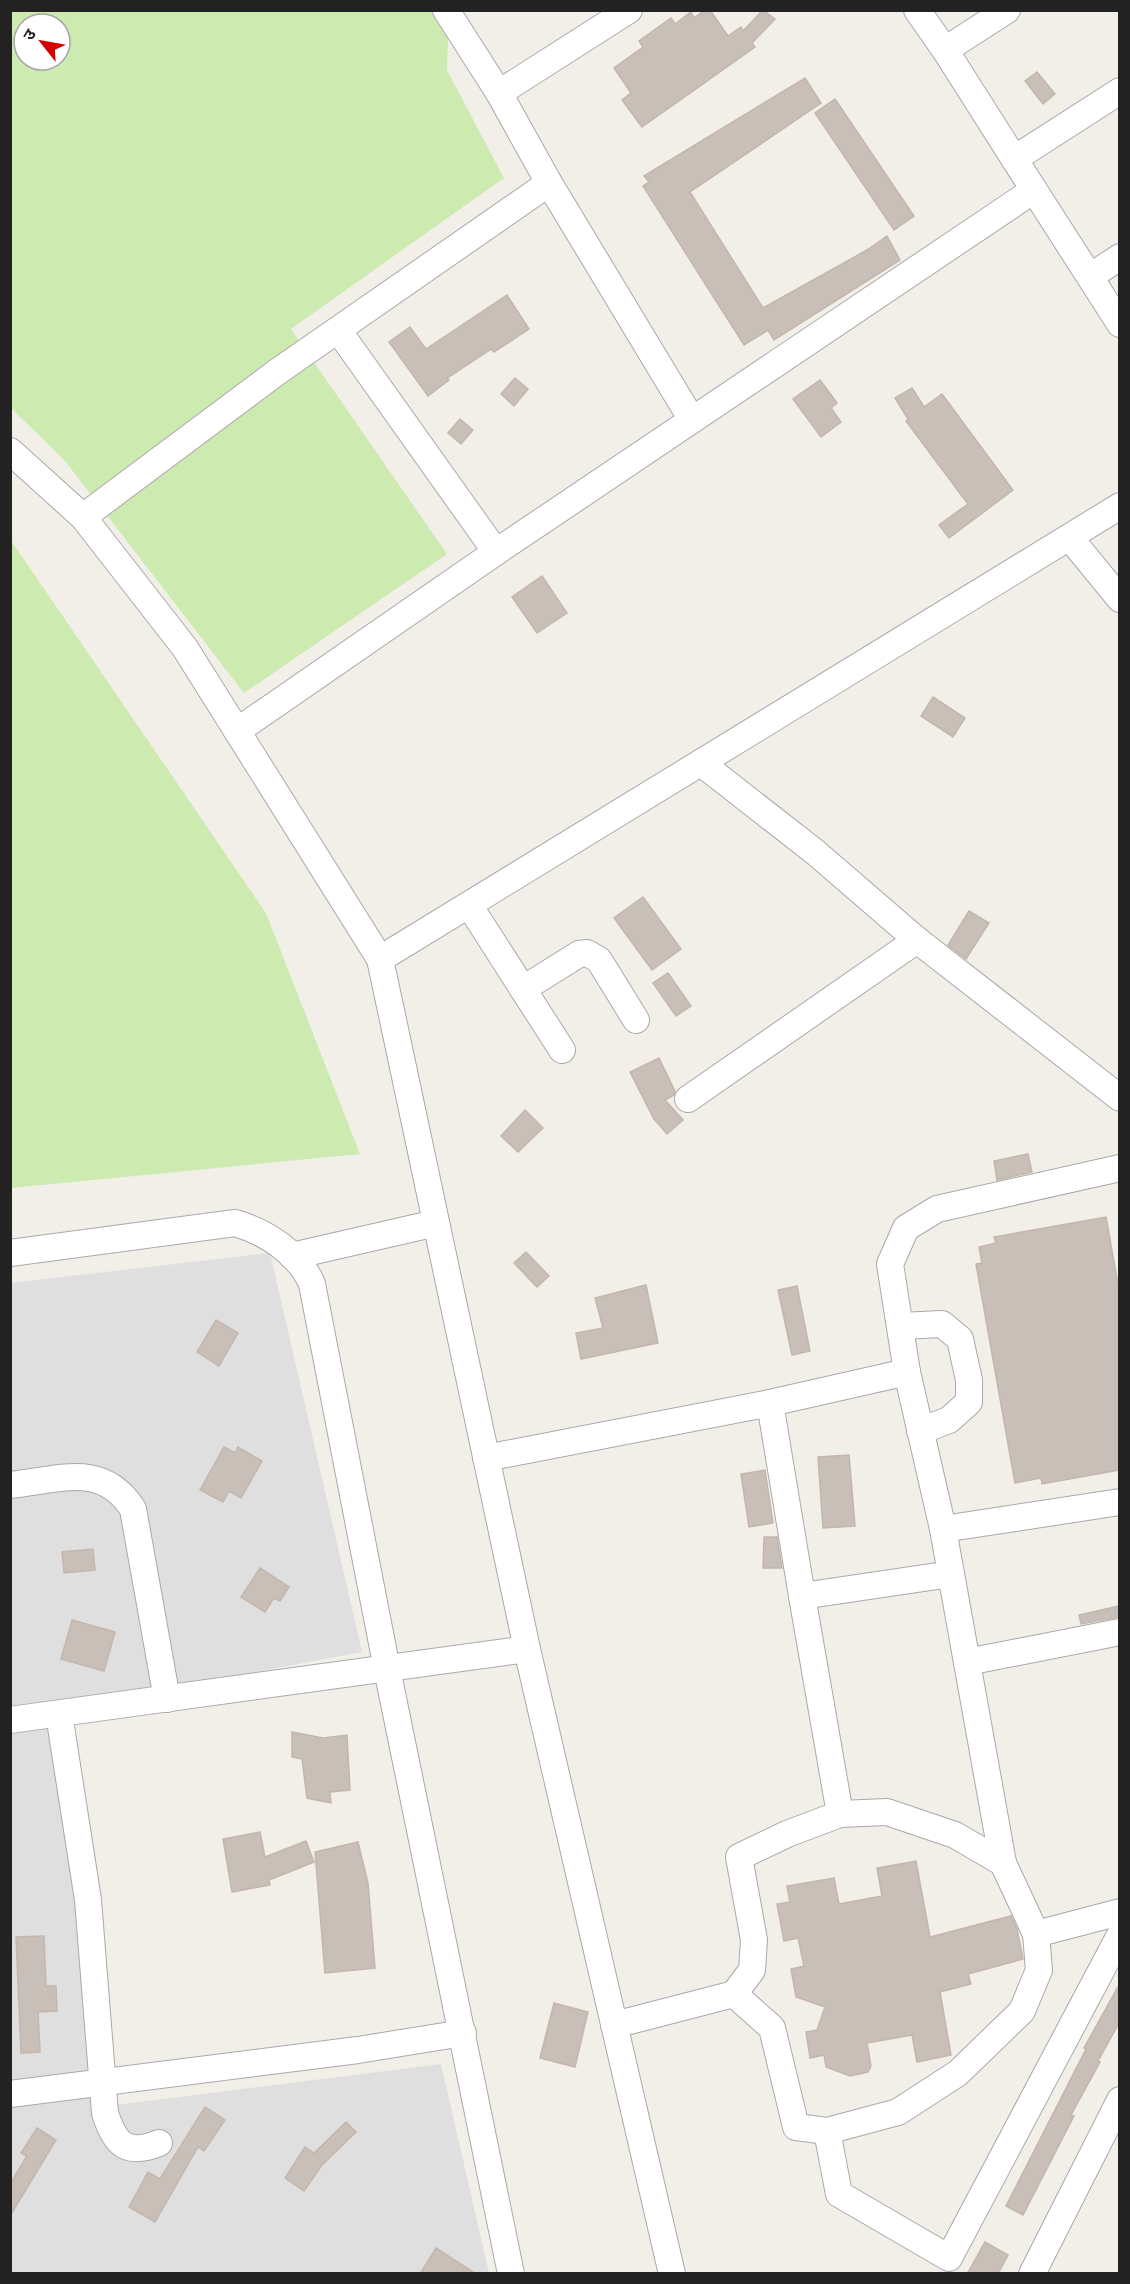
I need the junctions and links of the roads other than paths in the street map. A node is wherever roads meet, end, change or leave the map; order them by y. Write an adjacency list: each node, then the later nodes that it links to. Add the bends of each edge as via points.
1 (446, 10): 7 (street)
2 (629, 10): 7 (street)
3 (917, 10): 5 (street)
4 (1007, 10): 5 (street)
5 (945, 50): 8 (street)
6 (1119, 91): 8 (street)
7 (499, 93): 9 (street)
8 (1014, 159): 10 (street)
9 (549, 183): 14 (street); 15 (street)
10 (1034, 190): 12 (street); 15 (street)
11 (1119, 257): 12 (street)
12 (1090, 276): 13 (street)
13 (1119, 324)
14 (338, 330): 18 (street); 20 (street)
15 (692, 420): 20 (street)
16 (10, 450): 18 (street)
17 (1119, 506): 19 (street)
18 (83, 516): 22 (street, via 185,648)
19 (1070, 538): 21 (street); 23 (street)
20 (496, 552): 22 (street)
21 (1119, 599)
22 (237, 731): 26 (street)
23 (701, 763): 24 (street); 25 (street, via 815,852)
24 (469, 905): 26 (street); 27 (street)
25 (917, 940): 30 (street); 31 (street)
26 (380, 959): 33 (street)
27 (523, 989): 28 (street, via 579,954 587,953 599,960); 29 (street)
28 (636, 1020)
29 (562, 1050)
30 (1119, 1098)
31 (688, 1099)
32 (1119, 1168): 36 (street, via 937,1209 906,1228 890,1264)
33 (436, 1223): 35 (street); 40 (street)
34 (10, 1252): 35 (street, via 235,1223 257,1229)
35 (292, 1256): 49 (street, via 305,1268 312,1284)
36 (900, 1326): 37 (street); 39 (street, via 942,1324 960,1339 969,1380 969,1401 949,1420)
37 (907, 1372): 38 (street); 39 (street)
38 (770, 1403): 40 (street); 45 (street)
39 (920, 1431): 43 (street)
40 (486, 1458): 47 (street)
41 (10, 1485): 50 (street, via 92,1476 123,1492 133,1509)
42 (1119, 1502): 43 (street)
43 (943, 1529): 44 (street)
44 (951, 1574): 45 (street); 48 (street)
45 (802, 1596): 53 (street)
46 (1119, 1632): 48 (street)
47 (527, 1649): 49 (street); 59 (street)
48 (967, 1662): 54 (street)
49 (387, 1669): 50 (street); 60 (street)
50 (167, 1699): 51 (street)
51 (59, 1714): 52 (street); 61 (street, via 87,1900)
52 (10, 1720)
53 (840, 1814): 54 (street, via 887,1812 955,1835); 58 (street, via 787,1833 739,1857 754,1941 752,1970)
54 (1003, 1863): 56 (street)
55 (1119, 1912): 56 (street)
56 (1036, 1934): 64 (street, via 1039,1970 1022,2011 958,2073 898,2112)
57 (1119, 1935): 64 (street, via 949,2258 839,2194)
58 (734, 1994): 59 (street); 64 (street, via 772,2028 796,2127)
59 (614, 2025): 67 (street)
60 (463, 2033): 61 (street); 66 (street)
61 (101, 2083): 62 (street); 65 (street, via 108,2122 121,2142 134,2150)
62 (10, 2094)
63 (1119, 2100): 68 (street)
64 (827, 2131)
65 (159, 2143)
66 (511, 2274)
67 (672, 2274)
68 (1032, 2274)

